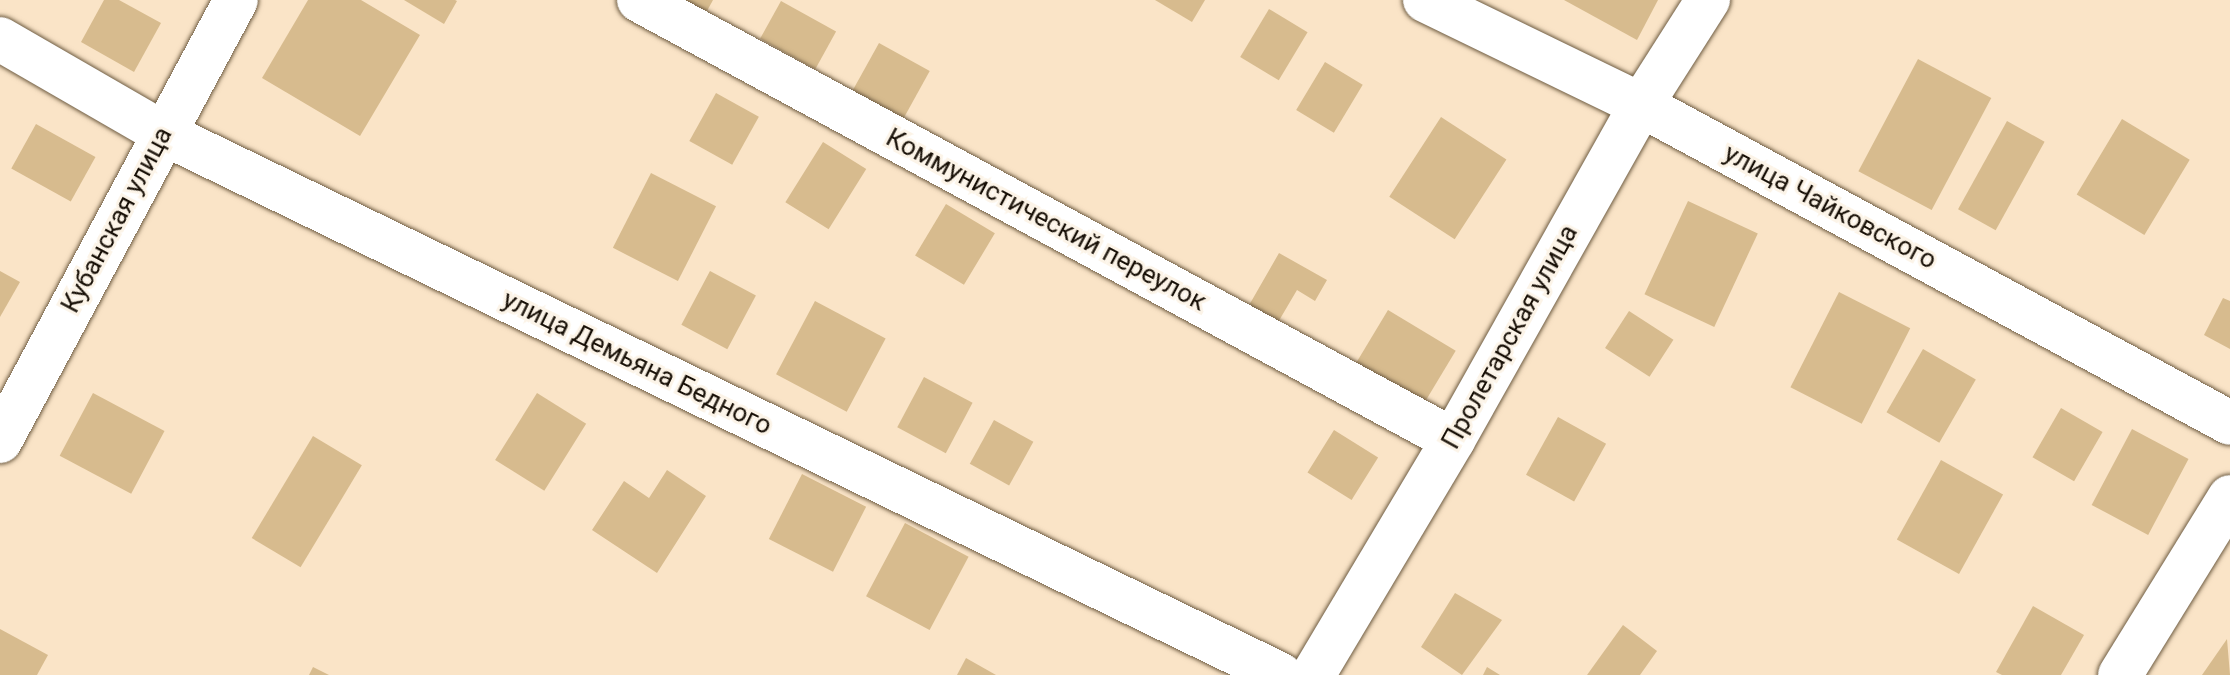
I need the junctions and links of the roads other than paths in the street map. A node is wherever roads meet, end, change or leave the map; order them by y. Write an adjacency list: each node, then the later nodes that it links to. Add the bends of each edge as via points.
1 (236, 0): 7 (street, Кубанская улица)
2 (639, 0): 9 (street, Коммунистический переулок)
3 (1425, 0): 6 (street, улица Чайковского)
4 (1708, 0): 6 (street, Пролетарская улица)
5 (0, 39): 7 (street, улица Демьяна Бедного)
6 (1641, 105): 8 (street, улица Чайковского); 9 (street, Пролетарская улица)
7 (163, 133): 10 (street, Кубанская улица); 12 (street, улица Демьяна Бедного)
8 (2230, 423)
9 (1453, 440): 13 (street, Пролетарская улица)
10 (0, 441)
11 (2230, 497): 14 (street)
12 (1281, 675)
13 (1313, 675)
14 (2120, 675)

